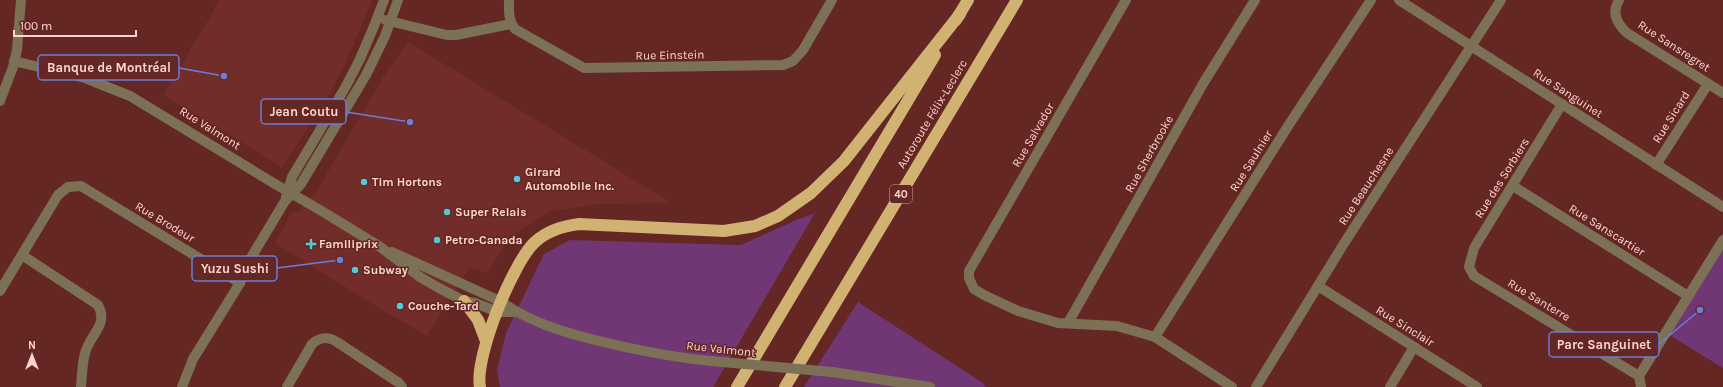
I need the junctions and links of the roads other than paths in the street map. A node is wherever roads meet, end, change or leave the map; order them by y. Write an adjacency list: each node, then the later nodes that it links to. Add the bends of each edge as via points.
1 (21, 0): 19 (street, via 18,45)
2 (384, 0): 15 (street)
3 (398, 0): 16 (street)
4 (509, 0): 17 (street)
5 (832, 0): 17 (street, Rue Einstein, via 803,50 793,61 774,66 584,68 515,29)
6 (968, 0): 14 (highway)
7 (1017, 0): 49 (highway, Autoroute Félix-Leclerc / 40)
8 (1126, 0): 38 (street, Rue Salvador, via 969,271 974,289 984,295 1018,310 1058,323)
9 (1255, 0): 38 (street, Rue Sherbrooke, via 1204,82)
10 (1371, 0): 39 (street, Rue Saulnier)
11 (1399, 0): 18 (street, Rue Sanguinet)
12 (1501, 0): 18 (street, Rue Beauchesne)
13 (1619, 0): 20 (street, Rue Sansregret, via 1616,16 1620,26 1627,33)
14 (960, 14): 37 (highway, via 844,161 816,188 784,212 755,226 724,231 595,224 564,227 544,235 531,246 521,260); 48 (highway)
15 (378, 18): 16 (street); 26 (street, via 355,68 292,177)
16 (391, 21): 17 (street, via 447,35); 26 (street, via 366,75 301,184)
17 (511, 24)
18 (1471, 45): 23 (street, Rue Sanguinet); 33 (street, Rue Beauchesne)
19 (14, 61): 22 (street); 26 (street, Rue Valmont, via 86,78 126,94 146,104)
20 (1708, 84): 21 (street, Rue Sansregret); 24 (street, Rue Sicard)
21 (1723, 93)
22 (0, 101)
23 (1562, 104): 24 (street, Rue Sanguinet); 25 (street, Rue des Sorbiers)
24 (1656, 165): 27 (street, Rue Sanguinet)
25 (1513, 186): 31 (street, Rue des Sorbiers, via 1474,248); 35 (street, Rue Sanscartier)
26 (288, 195): 29 (street, Rue Valmont); 32 (street, via 246,266)
27 (1723, 207)
28 (1723, 240): 35 (street)
29 (379, 246): 36 (street, Rue Valmont, via 420,277); 37 (street, Rue Valmont)
30 (22, 255): 32 (street, Rue Brodeur, via 58,195 68,187 81,186); 34 (street); 43 (street, via 98,305 102,311 101,322 85,352)
31 (1469, 267): 42 (street, Rue Santerre, via 1474,276)
32 (240, 283): 44 (street, via 193,359)
33 (1318, 286): 41 (street, Rue Sinclair); 52 (street, Rue Beauchesne)
34 (0, 291)
35 (1688, 296): 42 (street)
36 (464, 301): 37 (street, Rue Valmont); 40 (highway, via 478,320)
37 (500, 307): 40 (highway); 50 (street, Rue Valmont, bridge, via 557,329 659,354 832,372)
38 (1068, 323): 39 (street, via 1123,327)
39 (1156, 337): 51 (street)
40 (486, 341): 47 (highway, via 480,364)
41 (1414, 347): 53 (street); 54 (street, Rue Sinclair)
42 (1639, 376): 55 (street)
43 (81, 387)
44 (182, 387)
45 (287, 387): 46 (street, via 312,344 317,339 324,338 331,338)
46 (402, 387)
47 (480, 387)
48 (737, 387)
49 (785, 387)
50 (930, 387)
51 (1232, 387)
52 (1256, 387)
53 (1390, 387)
54 (1477, 387)
55 (1641, 387)

